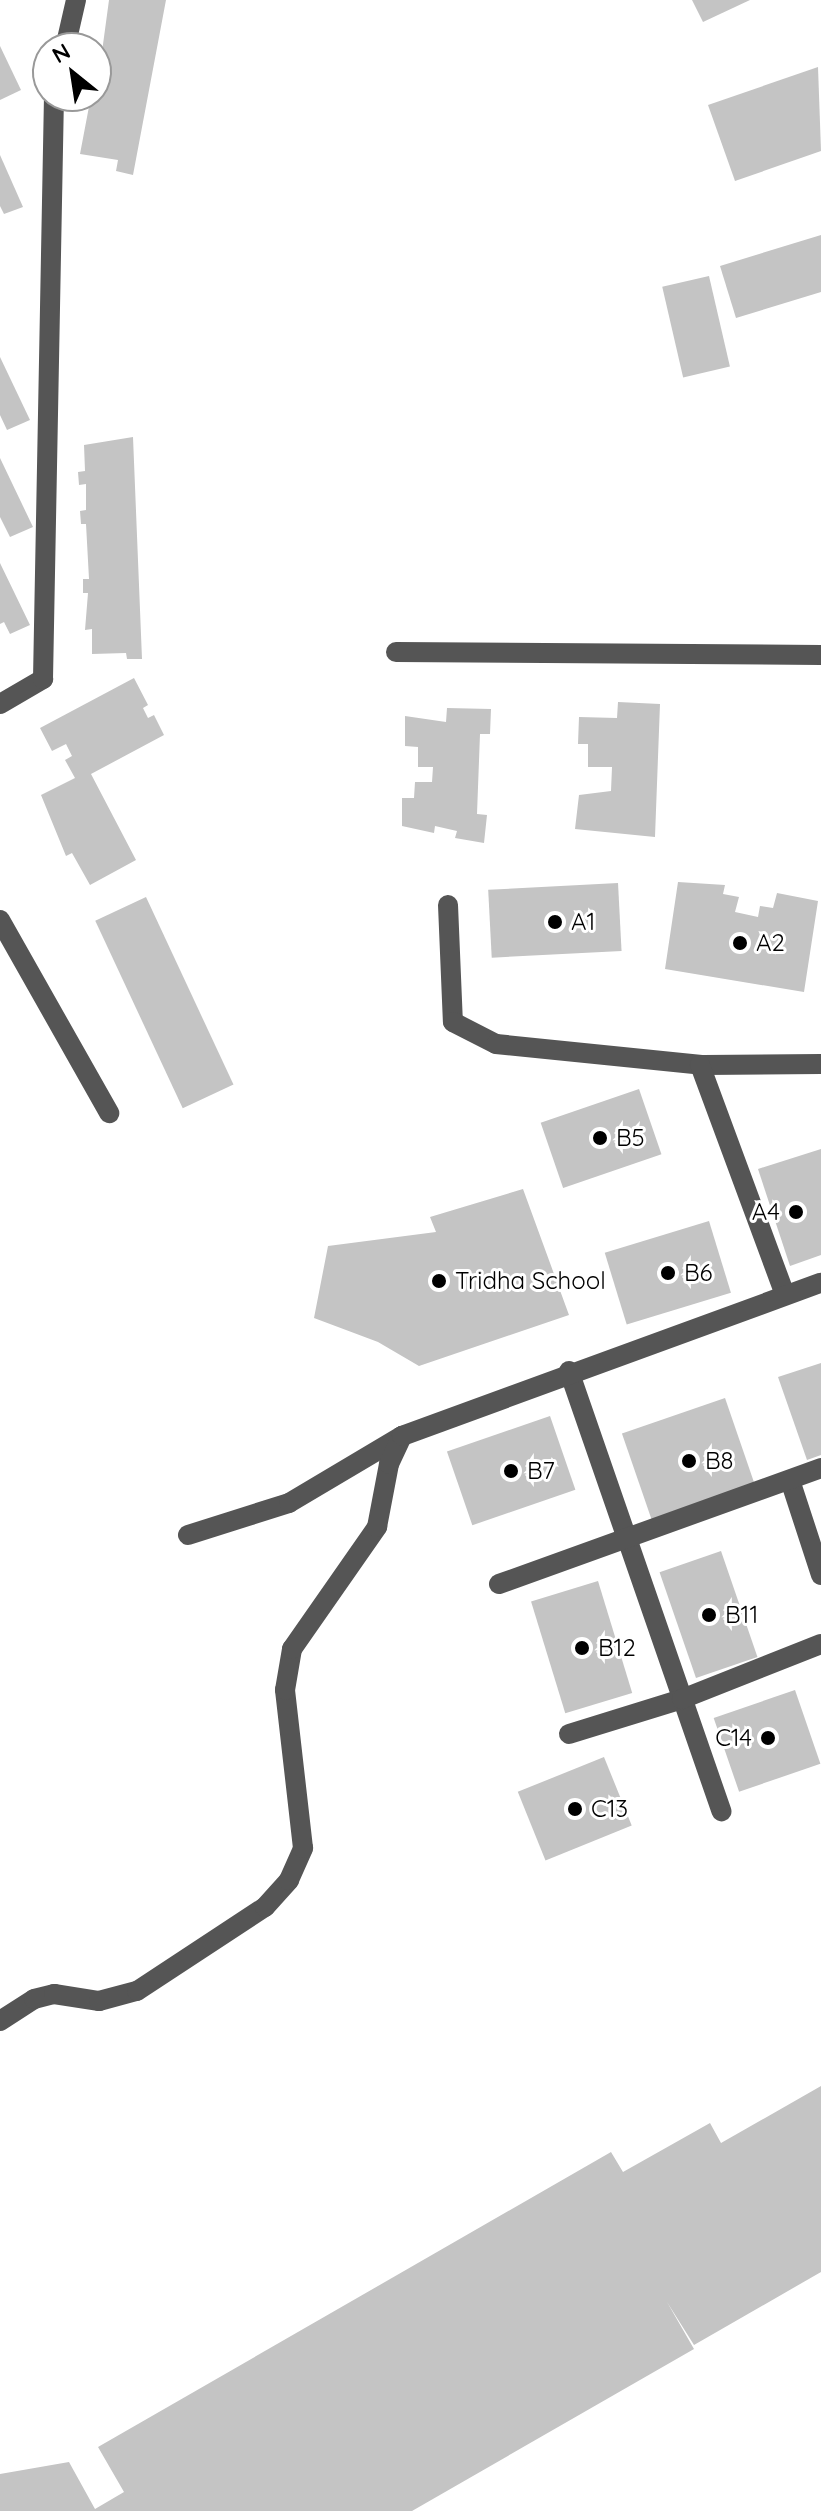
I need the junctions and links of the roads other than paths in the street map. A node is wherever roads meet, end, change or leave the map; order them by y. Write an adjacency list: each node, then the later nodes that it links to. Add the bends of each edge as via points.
1 (76, 0): 2 (street)
2 (69, 32)
3 (54, 112): 6 (street, via 43,679)
4 (396, 652): 5 (street)
5 (821, 655)
6 (0, 704)
7 (448, 905): 10 (street, via 453,1022 496,1044)
8 (0, 920): 11 (street)
9 (821, 1064): 10 (street)
10 (700, 1065): 13 (street)
11 (109, 1113)
12 (821, 1283): 13 (street)
13 (785, 1295): 14 (street)
14 (569, 1371): 15 (street); 19 (street)
15 (402, 1436): 18 (street, via 289,1503); 26 (street, via 389,1464 377,1527 292,1649 285,1690 303,1848 289,1880 265,1907 137,1991 99,2001 54,1994 34,1999)
16 (821, 1468): 17 (street)
17 (790, 1480): 19 (street); 20 (street)
18 (188, 1535)
19 (627, 1539): 21 (street); 23 (street)
20 (821, 1575)
21 (499, 1584)
22 (821, 1644): 23 (street)
23 (682, 1699): 24 (street); 25 (street)
24 (569, 1734)
25 (721, 1811)
26 (0, 2021)

